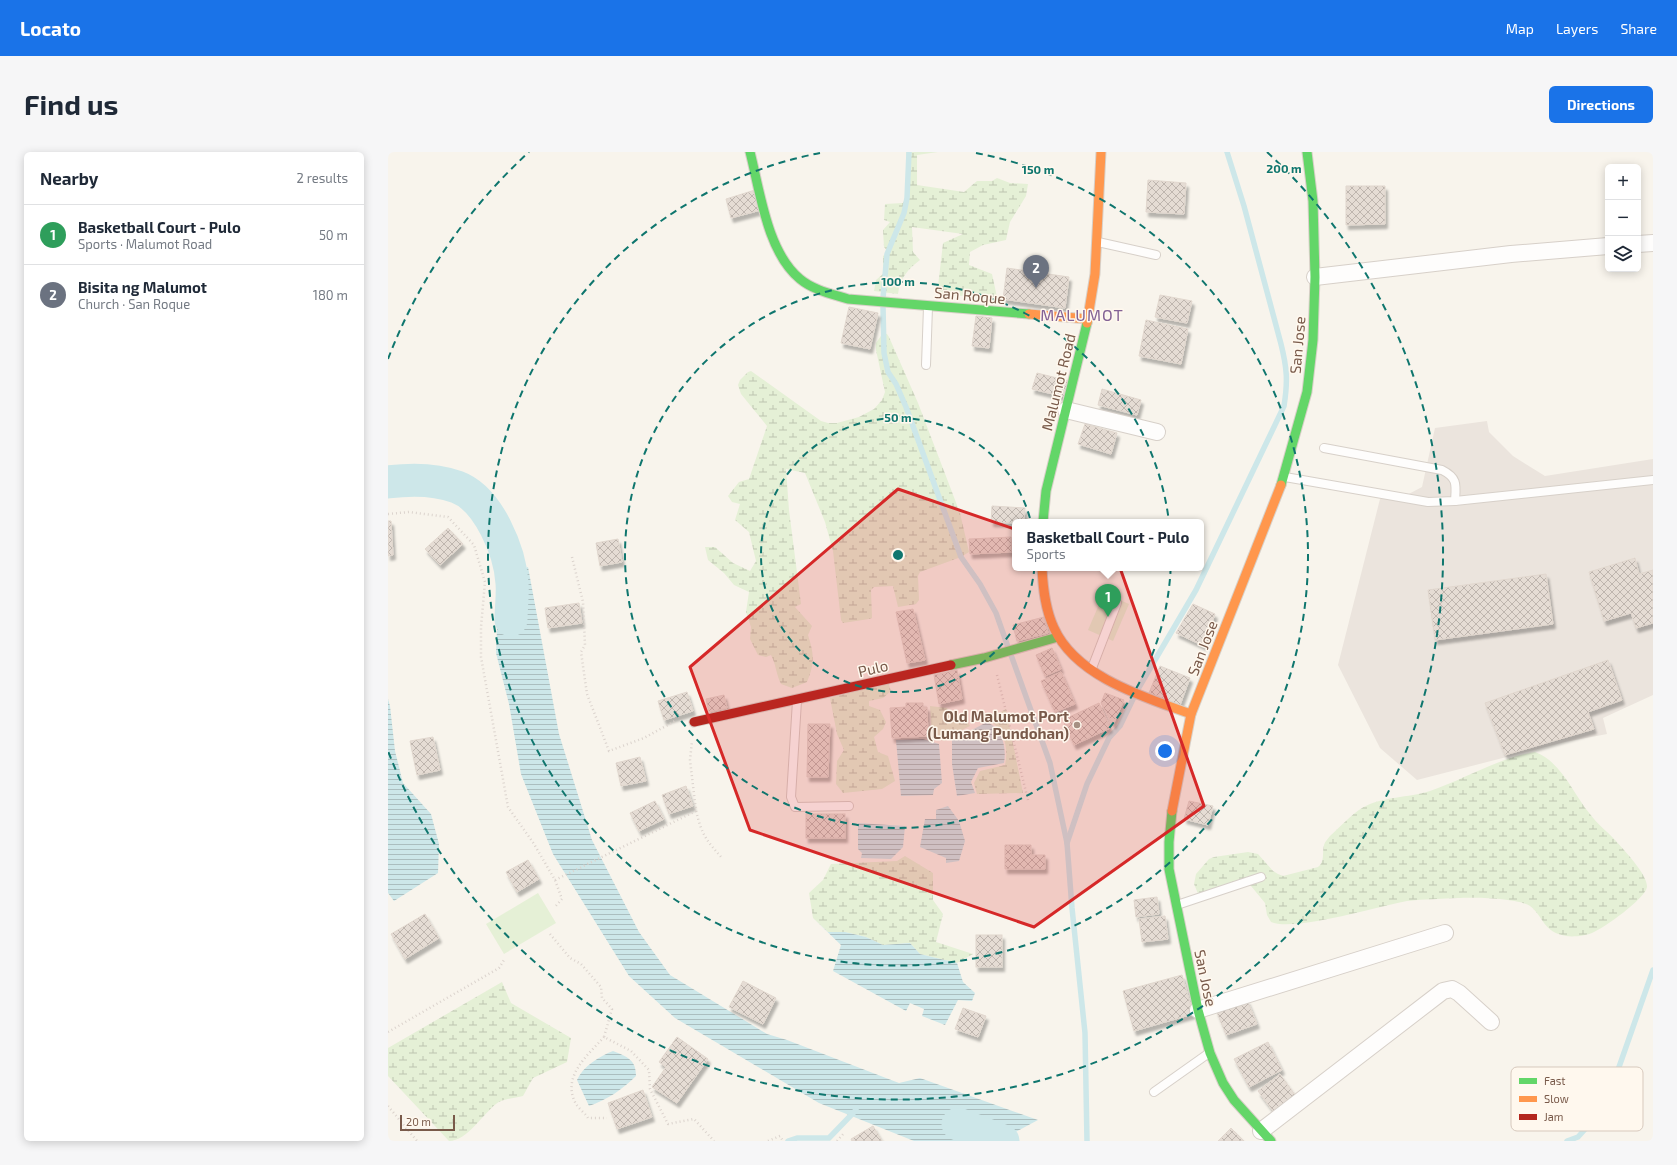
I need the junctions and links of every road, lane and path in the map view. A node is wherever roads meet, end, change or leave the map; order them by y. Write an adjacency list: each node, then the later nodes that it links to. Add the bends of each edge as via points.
1 (750, 152): 10 (street, San Roque, via 774,244 787,265 800,278 820,291 848,299)
2 (1101, 152): 4 (street, Malumot Road)
3 (1307, 152): 9 (street, San Jose, via 1313,201)
4 (1097, 241): 8 (lane); 11 (street, Malumot Road)
5 (1653, 243): 6 (street)
6 (1641, 244)
7 (1605, 246): 9 (street, via 1511,254)
8 (1156, 255)
9 (1315, 277): 16 (street, San Jose, via 1314,340 1307,392)
10 (928, 306): 11 (street, San Roque); 12 (lane)
11 (1088, 319): 13 (street, Malumot Road)
12 (926, 365)
13 (1066, 410): 14 (street); 20 (street, Malumot Road, via 1046,491)
14 (1157, 432)
15 (1324, 448): 18 (lane, via 1442,470 1451,475 1456,483)
16 (1284, 477): 18 (lane, via 1428,502); 28 (street, San Jose)
17 (1653, 480): 18 (lane)
18 (1455, 501)
19 (388, 514): 35 (path, via 409,512 448,517 474,545 485,582 481,657 508,807)
20 (1043, 519)
21 (572, 557): 29 (path, via 583,602 585,645 581,652 587,694 609,751 644,738 674,721)
22 (1042, 571): 24 (street, via 1048,611)
23 (1117, 603): 26 (lane)
24 (1058, 637): 25 (street, Pulo); 26 (street, via 1069,652)
25 (984, 658): 27 (street, Pulo); 30 (path, via 995,668)
26 (1092, 669): 28 (street, via 1120,686)
27 (797, 700): 29 (street, Pulo); 31 (lane, via 792,803 795,807)
28 (1191, 714): 36 (street, San Jose, via 1172,812 1169,842 1169,869)
29 (694, 722): 32 (path, via 690,760)
30 (1028, 800)
31 (849, 806)
32 (696, 811): 33 (path, via 701,830); 35 (path)
33 (722, 858)
34 (1261, 877): 36 (lane)
35 (555, 880): 37 (path, via 562,899)
36 (1176, 906): 41 (street, San Jose)
37 (554, 908)
38 (1445, 933): 41 (street)
39 (550, 934): 44 (path, via 570,958 581,964 601,987 602,998 612,1009)
40 (504, 960): 43 (path, via 499,968)
41 (1198, 1010): 45 (street, San Jose)
42 (1491, 1022): 50 (street, via 1459,992 1452,989 1443,991)
43 (388, 1032)
44 (604, 1037): 48 (path, via 577,1067 570,1085 576,1103 588,1118); 52 (path, via 631,1051 649,1070 650,1089 668,1124 694,1119)
45 (1210, 1053): 46 (lane); 50 (street, San Jose, via 1223,1083 1234,1100)
46 (1154, 1092)
47 (388, 1106): 51 (path)
48 (607, 1118)
49 (845, 1132): 55 (path)
50 (1266, 1136)
51 (417, 1141)
52 (714, 1141)
53 (768, 1141): 54 (path, via 780,1136)
54 (783, 1141)
55 (837, 1141)

